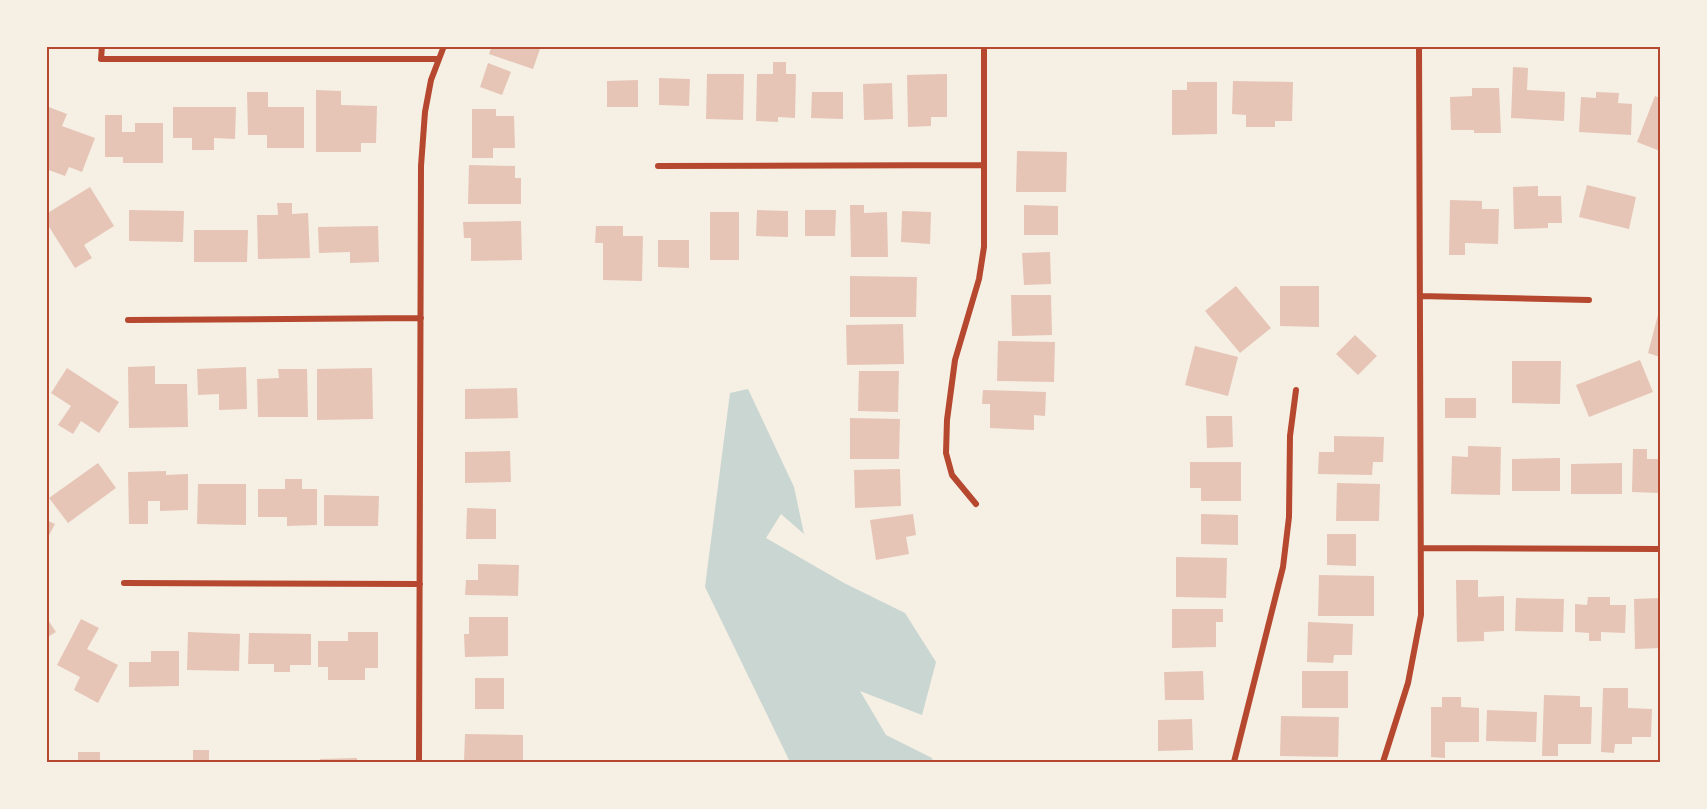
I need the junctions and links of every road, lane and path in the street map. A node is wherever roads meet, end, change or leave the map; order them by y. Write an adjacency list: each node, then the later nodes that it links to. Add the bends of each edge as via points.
1 (102, 46): 5 (street, via 101,59)
2 (444, 46): 5 (street)
3 (984, 46): 6 (street)
4 (1419, 46): 8 (street)
5 (439, 59): 10 (street, via 425,112 421,166)
6 (984, 165): 7 (street); 13 (street, via 984,247 979,279 955,360 946,453 952,475)
7 (658, 166)
8 (1420, 296): 9 (street); 14 (street)
9 (1589, 300)
10 (421, 318): 11 (street); 17 (street)
11 (128, 320)
12 (1296, 390): 19 (street, via 1283,567)
13 (976, 504)
14 (1421, 548): 15 (street); 20 (street, via 1421,615 1408,683)
15 (1660, 549)
16 (124, 583): 17 (street)
17 (420, 584): 18 (street)
18 (419, 762)
19 (1234, 762)
20 (1383, 762)

